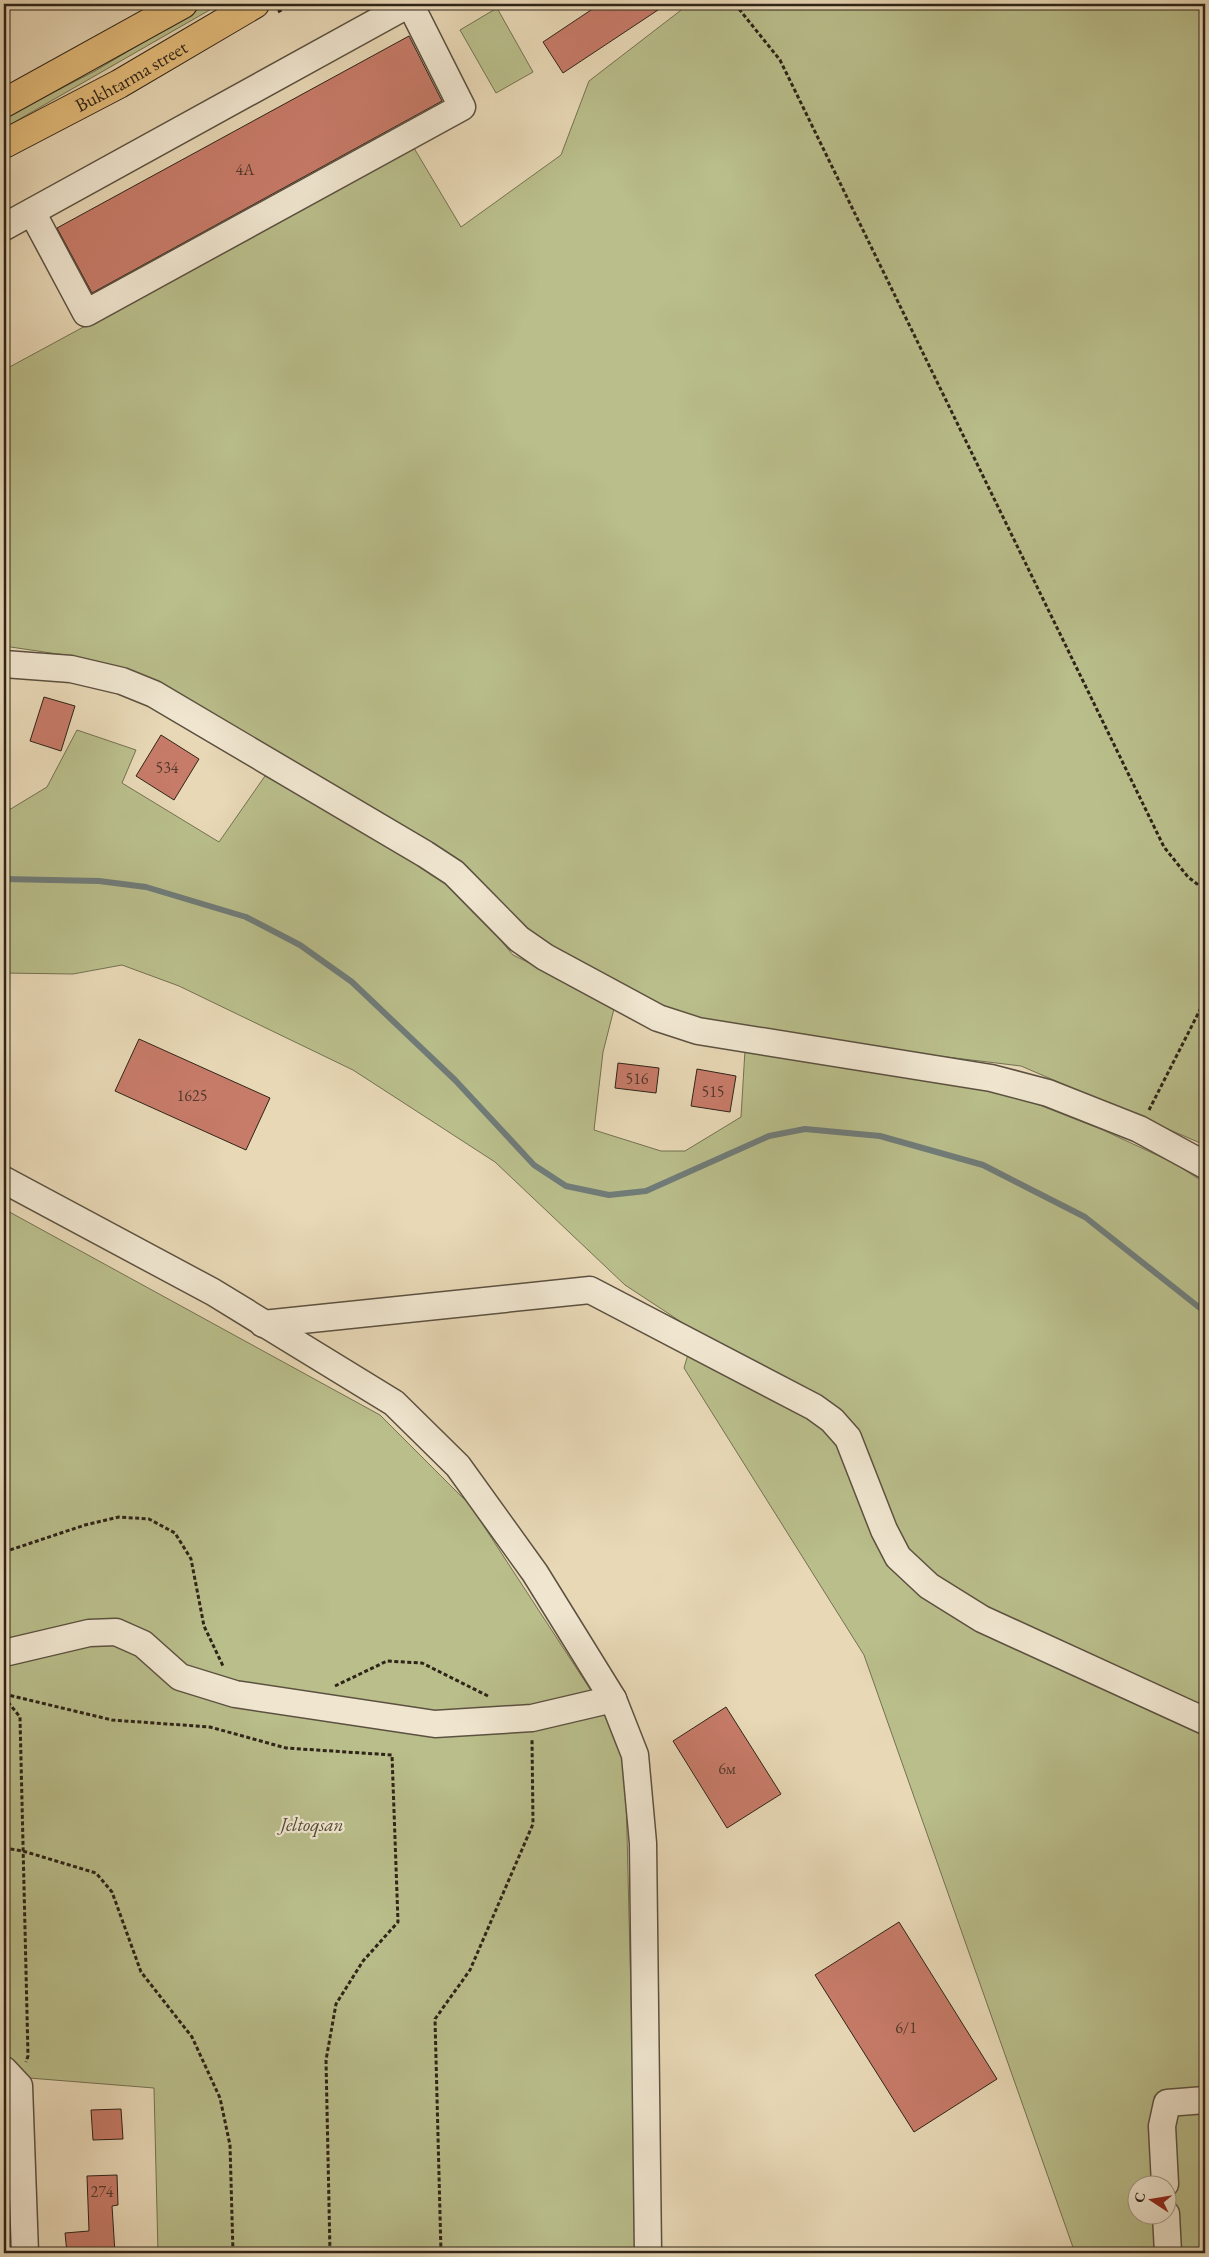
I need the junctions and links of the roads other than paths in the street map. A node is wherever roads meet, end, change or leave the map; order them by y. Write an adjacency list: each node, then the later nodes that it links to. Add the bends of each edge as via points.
1 (183, 4): 4 (main road, Bukhtarma street)
2 (255, 4): 5 (main road, Bukhtarma street, via 119,84)
3 (409, 4): 6 (street); 6 (street, via 462,107 86,313)
4 (4, 102)
5 (4, 144)
6 (32, 212): 7 (street)
7 (4, 227)
8 (4, 664): 9 (street, via 71,669 122,681 154,694 425,854 454,873 519,939 545,957 658,1018 698,1030 991,1078 1048,1092 1139,1129)
9 (1205, 1165)
10 (4, 1180): 11 (street, via 213,1292)
11 (263, 1324): 13 (street, via 394,1404 458,1466 535,1573); 14 (street, via 590,1290 814,1407 832,1420 848,1438 898,1557 929,1586 982,1619)
12 (4, 1652): 13 (street, via 89,1633 116,1632 142,1644 180,1677 235,1694 435,1724 532,1718)
13 (613, 1699): 20 (street, via 635,1755 643,1842)
14 (1205, 1721)
15 (12, 2078): 19 (street)
16 (1205, 2100): 17 (street, via 1167,2103 1162,2126)
17 (1164, 2174)
18 (1167, 2224): 21 (street)
19 (25, 2253)
20 (648, 2253)
21 (1168, 2253)

